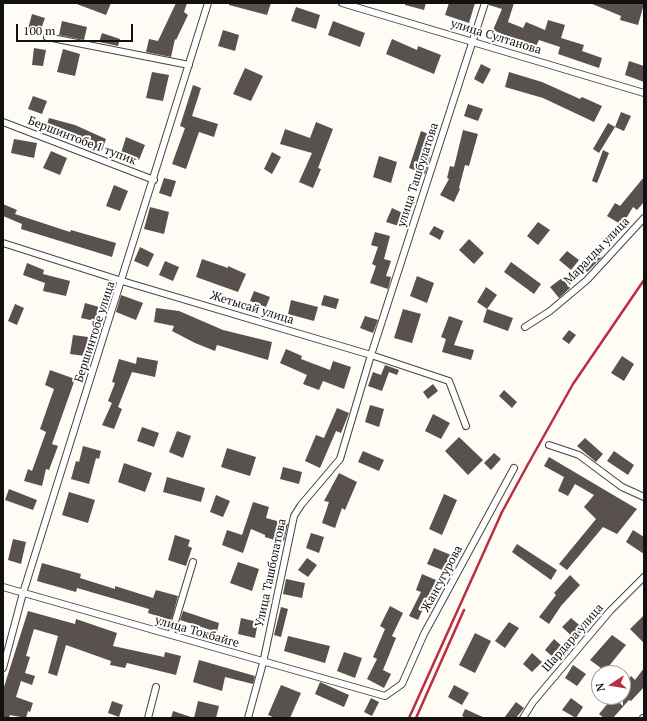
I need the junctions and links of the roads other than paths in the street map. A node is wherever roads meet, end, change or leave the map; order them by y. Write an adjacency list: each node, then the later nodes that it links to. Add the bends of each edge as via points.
1 (208, 3): 6 (street, Бершинтобе улица)
2 (342, 3): 5 (street, улица Султанова)
3 (485, 3): 5 (street, улица Ташбулатова)
4 (47, 37): 6 (street)
5 (473, 41): 7 (street, улица Султанова); 14 (street, улица Ташбулатова)
6 (189, 65): 9 (street, Бершинтобе улица)
7 (644, 93)
8 (3, 122): 9 (street, Бершинтобе 1 тупик)
9 (154, 180): 12 (street, Бершинтобе улица)
10 (644, 218): 13 (street, Маралды улица, via 587,280 550,311)
11 (3, 243): 12 (street, Жетысай улица)
12 (122, 281): 14 (street, Жетысай улица); 22 (street, Бершинтобе улица)
13 (525, 327)
14 (371, 355): 15 (street, Жетысай улица, via 449,381); 24 (street, Улица Ташболатова, via 340,459 294,516)
15 (466, 426)
16 (549, 445): 18 (street, via 579,455 622,487)
17 (514, 468): 27 (street, Жансугурова, via 424,634 402,684)
18 (644, 497)
19 (193, 562): 23 (street)
20 (644, 577): 30 (street, Шардара улица, via 610,611 533,702)
21 (3, 587): 22 (street, улица Токбайге)
22 (23, 593): 23 (street, улица Токбайге); 25 (street, Бершинтобе улица)
23 (171, 635): 24 (street, улица Токбайге)
24 (263, 663): 27 (street, улица Токбайге); 29 (street, Улица Ташболатова)
25 (3, 668)
26 (156, 687): 28 (street)
27 (385, 696)
28 (148, 718)
29 (248, 718)
30 (523, 718)

